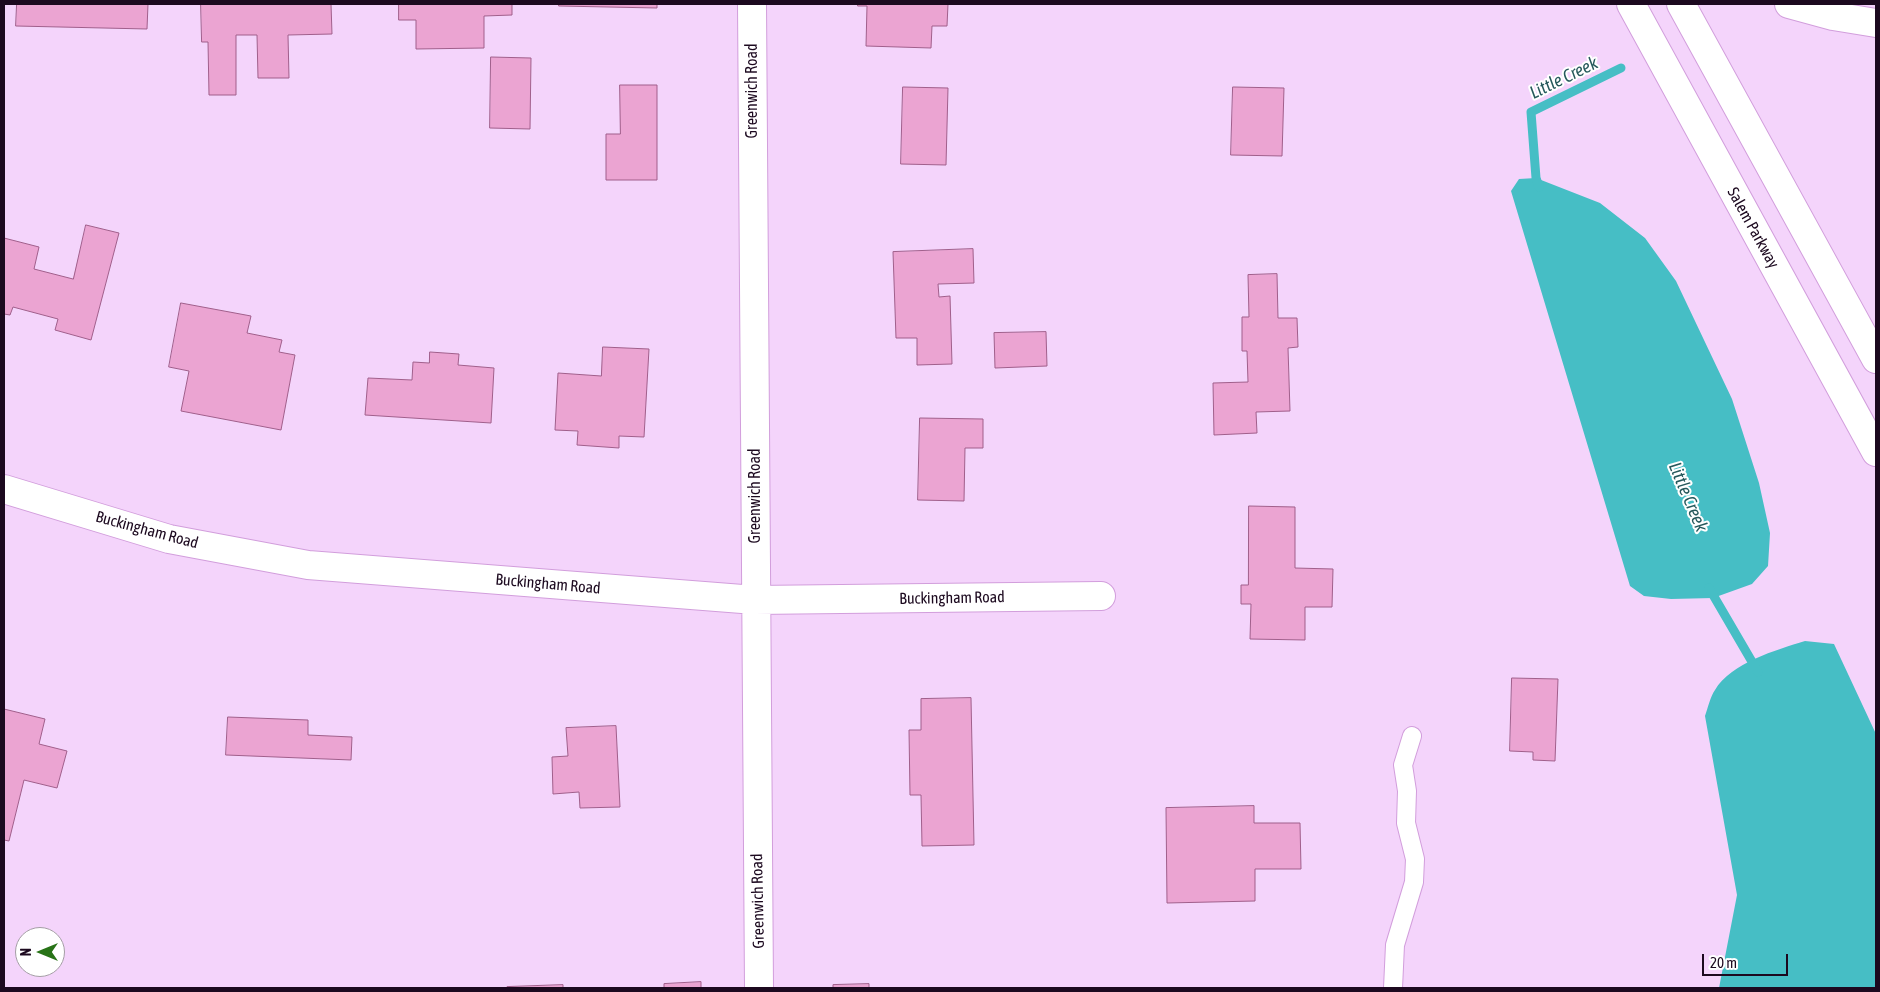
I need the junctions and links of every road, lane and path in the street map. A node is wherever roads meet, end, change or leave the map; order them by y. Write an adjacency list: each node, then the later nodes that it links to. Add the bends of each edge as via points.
1 (752, 4): 10 (main road, Greenwich Road)
2 (1630, 4): 7 (main road, Salem Parkway)
3 (1682, 4): 6 (main road)
4 (1789, 4): 5 (main road)
5 (1876, 23)
6 (1876, 359)
7 (1876, 452)
8 (4, 489): 10 (main road, Buckingham Road, via 169,539 308,565)
9 (1101, 596): 10 (main road, Buckingham Road)
10 (755, 600): 12 (main road, Greenwich Road)
11 (1412, 736): 13 (lane, via 1403,765 1406,823 1415,858 1414,882 1394,945)
12 (759, 988)
13 (1393, 988)

